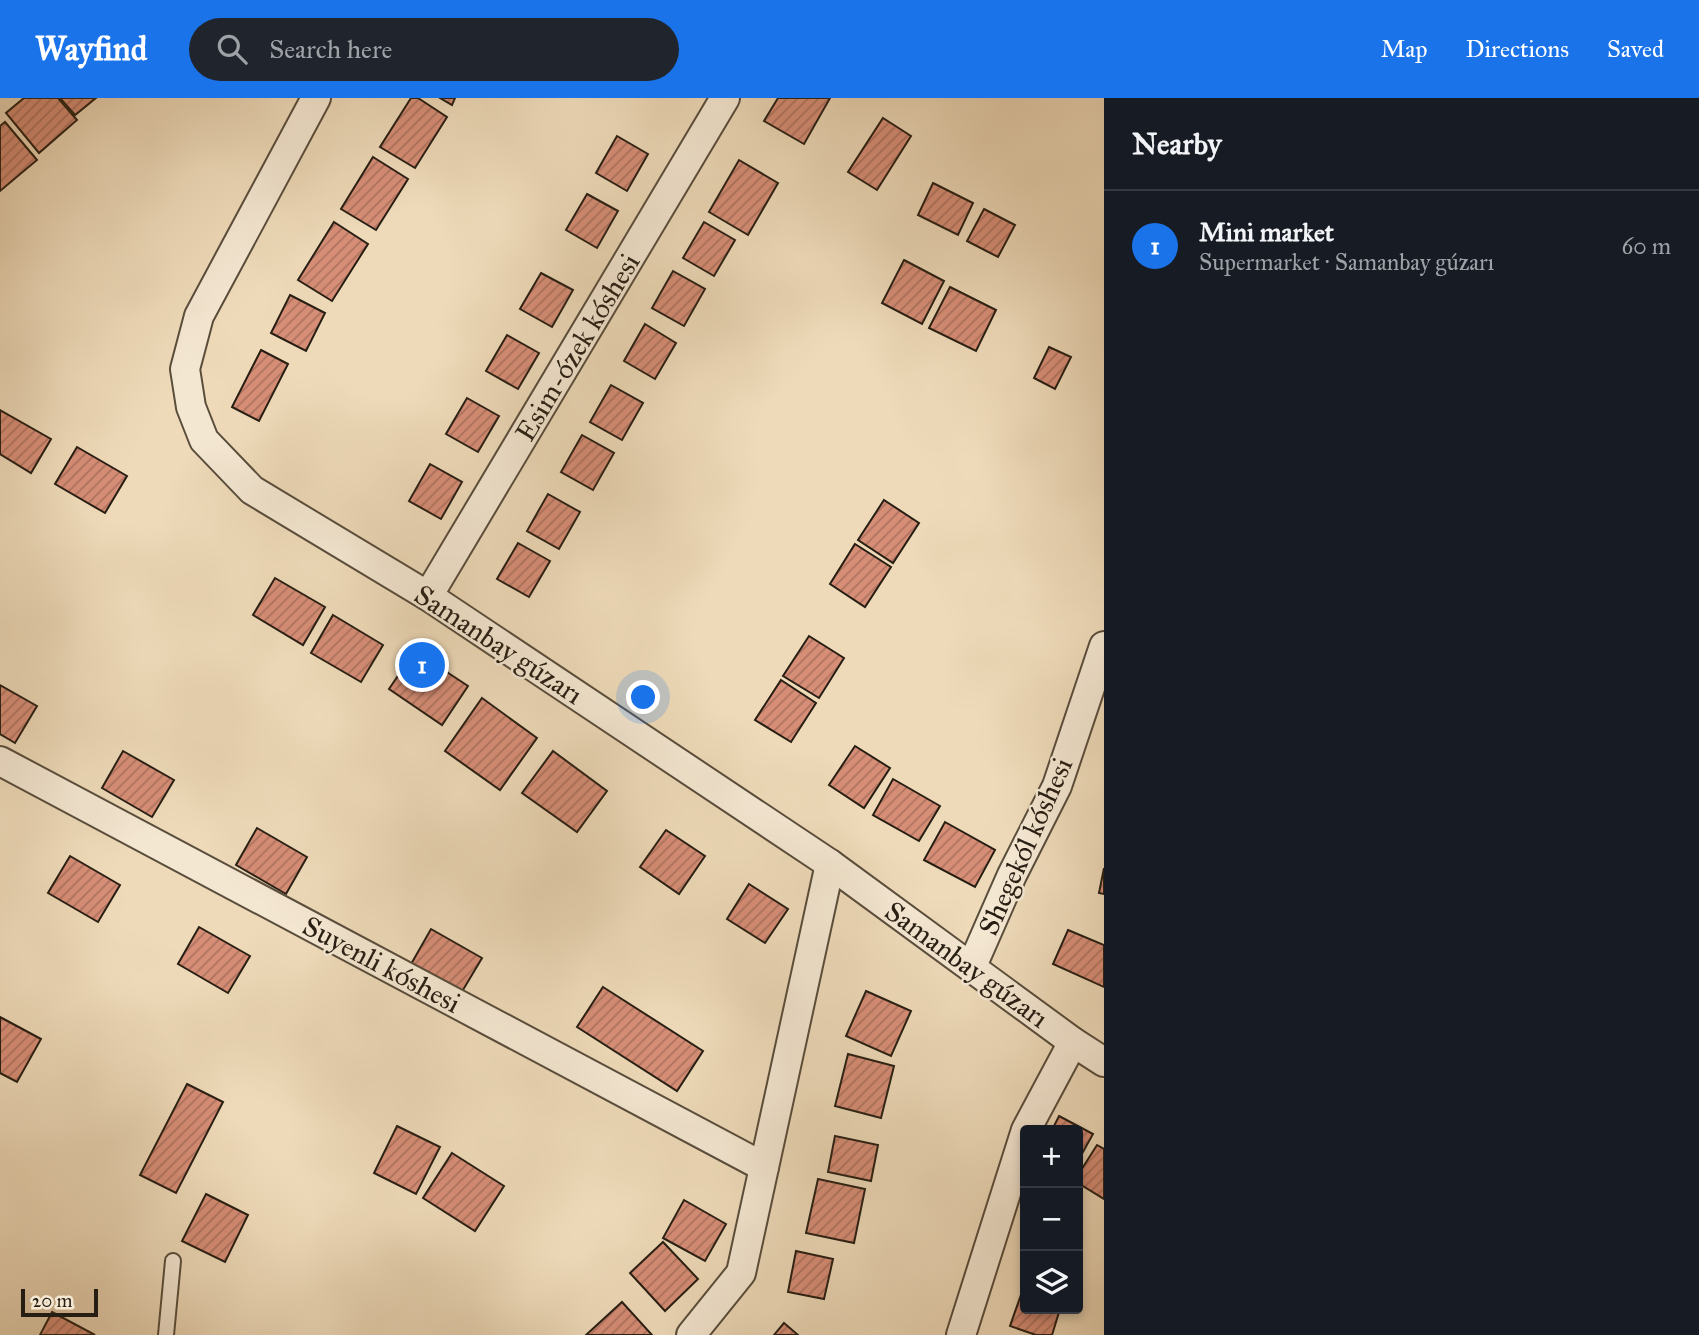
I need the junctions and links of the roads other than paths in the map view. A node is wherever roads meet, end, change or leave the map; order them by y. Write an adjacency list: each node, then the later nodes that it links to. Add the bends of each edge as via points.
1 (316, 98): 3 (street, Samanbay gúzarı, via 199,316 185,369 191,407 204,440 252,490)
2 (725, 98): 3 (street, Esim-ózek kóshesi)
3 (428, 596): 6 (street, Samanbay gúzarı)
4 (1104, 646): 7 (street, Shegekól kóshesi, via 1057,786)
5 (0, 761): 12 (street, Suyenli kóshesi)
6 (830, 864): 7 (street, Samanbay gúzarı); 12 (street)
7 (972, 966): 8 (street, Samanbay gúzarı)
8 (1073, 1042): 9 (street, Samanbay gúzarı); 10 (street)
9 (1104, 1062)
10 (1029, 1125)
11 (1020, 1150): 16 (street)
12 (764, 1167): 15 (street, via 741,1273)
13 (173, 1261): 14 (lane)
14 (166, 1335)
15 (691, 1335)
16 (961, 1335)

